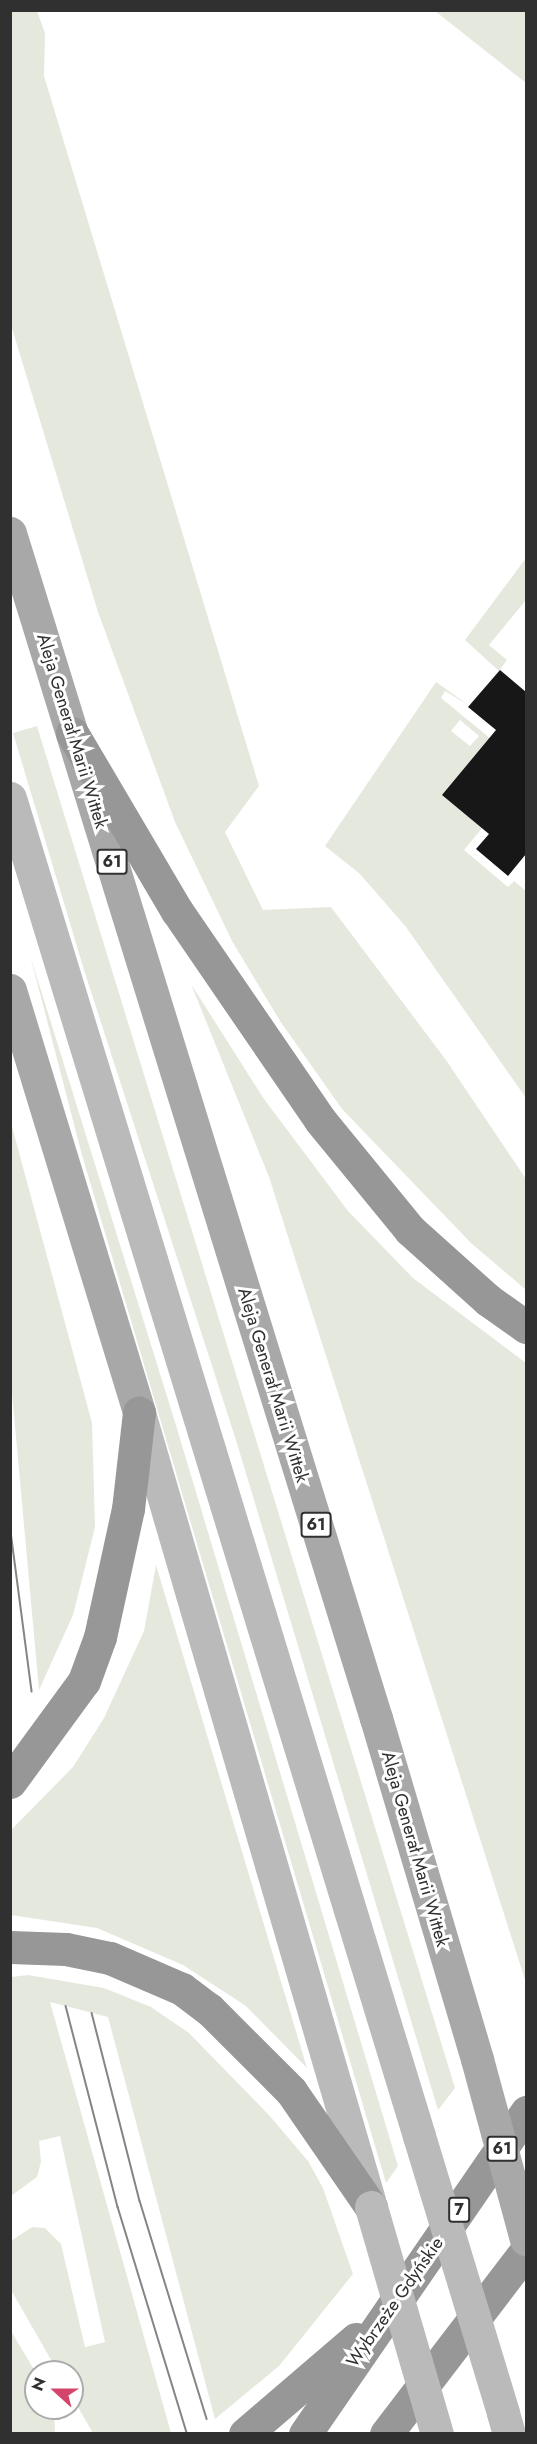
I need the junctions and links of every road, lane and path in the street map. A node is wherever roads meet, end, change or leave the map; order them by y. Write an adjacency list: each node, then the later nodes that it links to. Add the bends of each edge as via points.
1 (10, 532): 2 (main road, Aleja Generał Marii Wittek / 61)
2 (72, 733): 5 (highway, via 177,911 320,1120 410,1230 488,1300); 11 (main road, Aleja Generał Marii Wittek / 61, bridge, via 372,1707)
3 (10, 798): 15 (main road, bridge)
4 (10, 990): 6 (main road)
5 (526, 1327)
6 (140, 1413): 7 (highway, via 128,1509 100,1637 84,1682); 10 (main road)
7 (10, 1782)
8 (10, 1947): 10 (highway, via 66,1949 110,1958 182,1989 209,2009 291,2091)
9 (526, 2112): 13 (highway, Wybrzeże Gdyńskie / 7)
10 (371, 2207): 20 (main road, bridge)
11 (526, 2239)
12 (526, 2251): 14 (highway)
13 (391, 2308): 16 (highway); 17 (highway, Wybrzeże Gdyńskie / 7)
14 (466, 2334): 18 (highway); 19 (highway)
15 (506, 2423)
16 (245, 2433)
17 (305, 2433)
18 (386, 2433)
19 (424, 2433)
20 (437, 2433)

